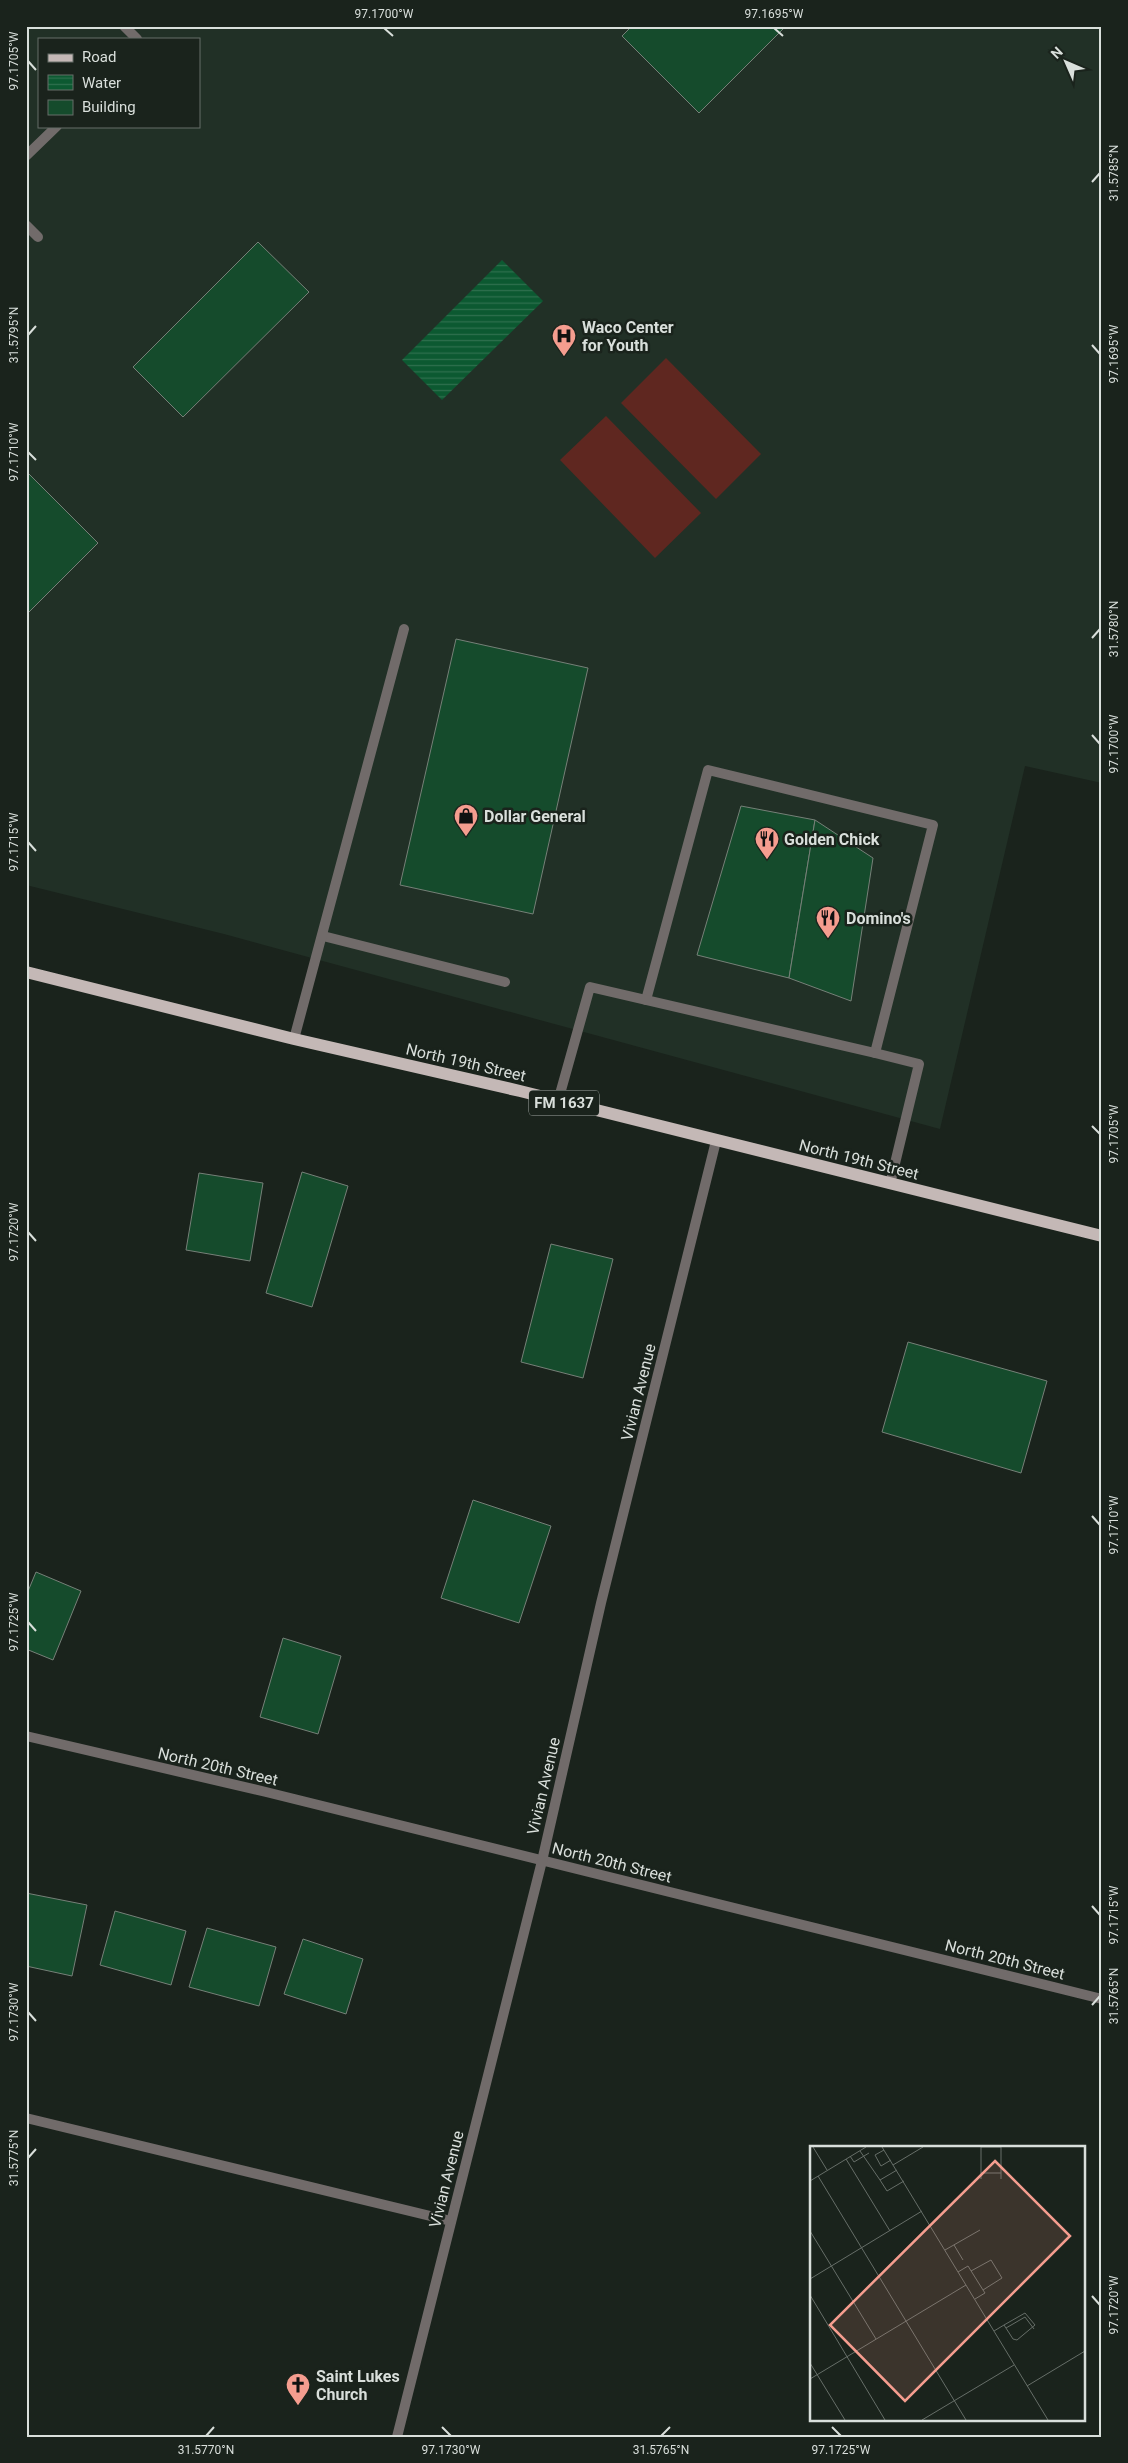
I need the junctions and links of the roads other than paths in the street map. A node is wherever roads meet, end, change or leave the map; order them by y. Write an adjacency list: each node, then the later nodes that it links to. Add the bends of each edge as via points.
1 (124, 26): 2 (street)
2 (136, 38)
3 (54, 128): 4 (street)
4 (26, 156)
5 (26, 225): 6 (street)
6 (38, 237)
7 (404, 629): 8 (street)
8 (323, 936): 10 (street); 12 (street)
9 (26, 972): 12 (main road, North 19th Street / FM 1637)
10 (505, 982)
11 (646, 1000): 13 (street); 13 (street, via 708,770 934,825); 14 (street, via 590,987)
12 (294, 1039): 14 (main road, North 19th Street / FM 1637)
13 (875, 1053): 16 (street, via 919,1064)
14 (558, 1101): 15 (main road, North 19th Street / FM 1637)
15 (716, 1140): 16 (main road, North 19th Street / FM 1637); 19 (street, Vivian Avenue, via 601,1602)
16 (890, 1184): 17 (main road, North 19th Street / FM 1637)
17 (1102, 1236)
18 (26, 1736): 19 (street, North 20th Street)
19 (542, 1861): 20 (street, North 20th Street); 22 (street, Vivian Avenue)
20 (1102, 1999)
21 (26, 2118): 22 (street)
22 (451, 2221): 23 (street, Vivian Avenue)
23 (397, 2437)

